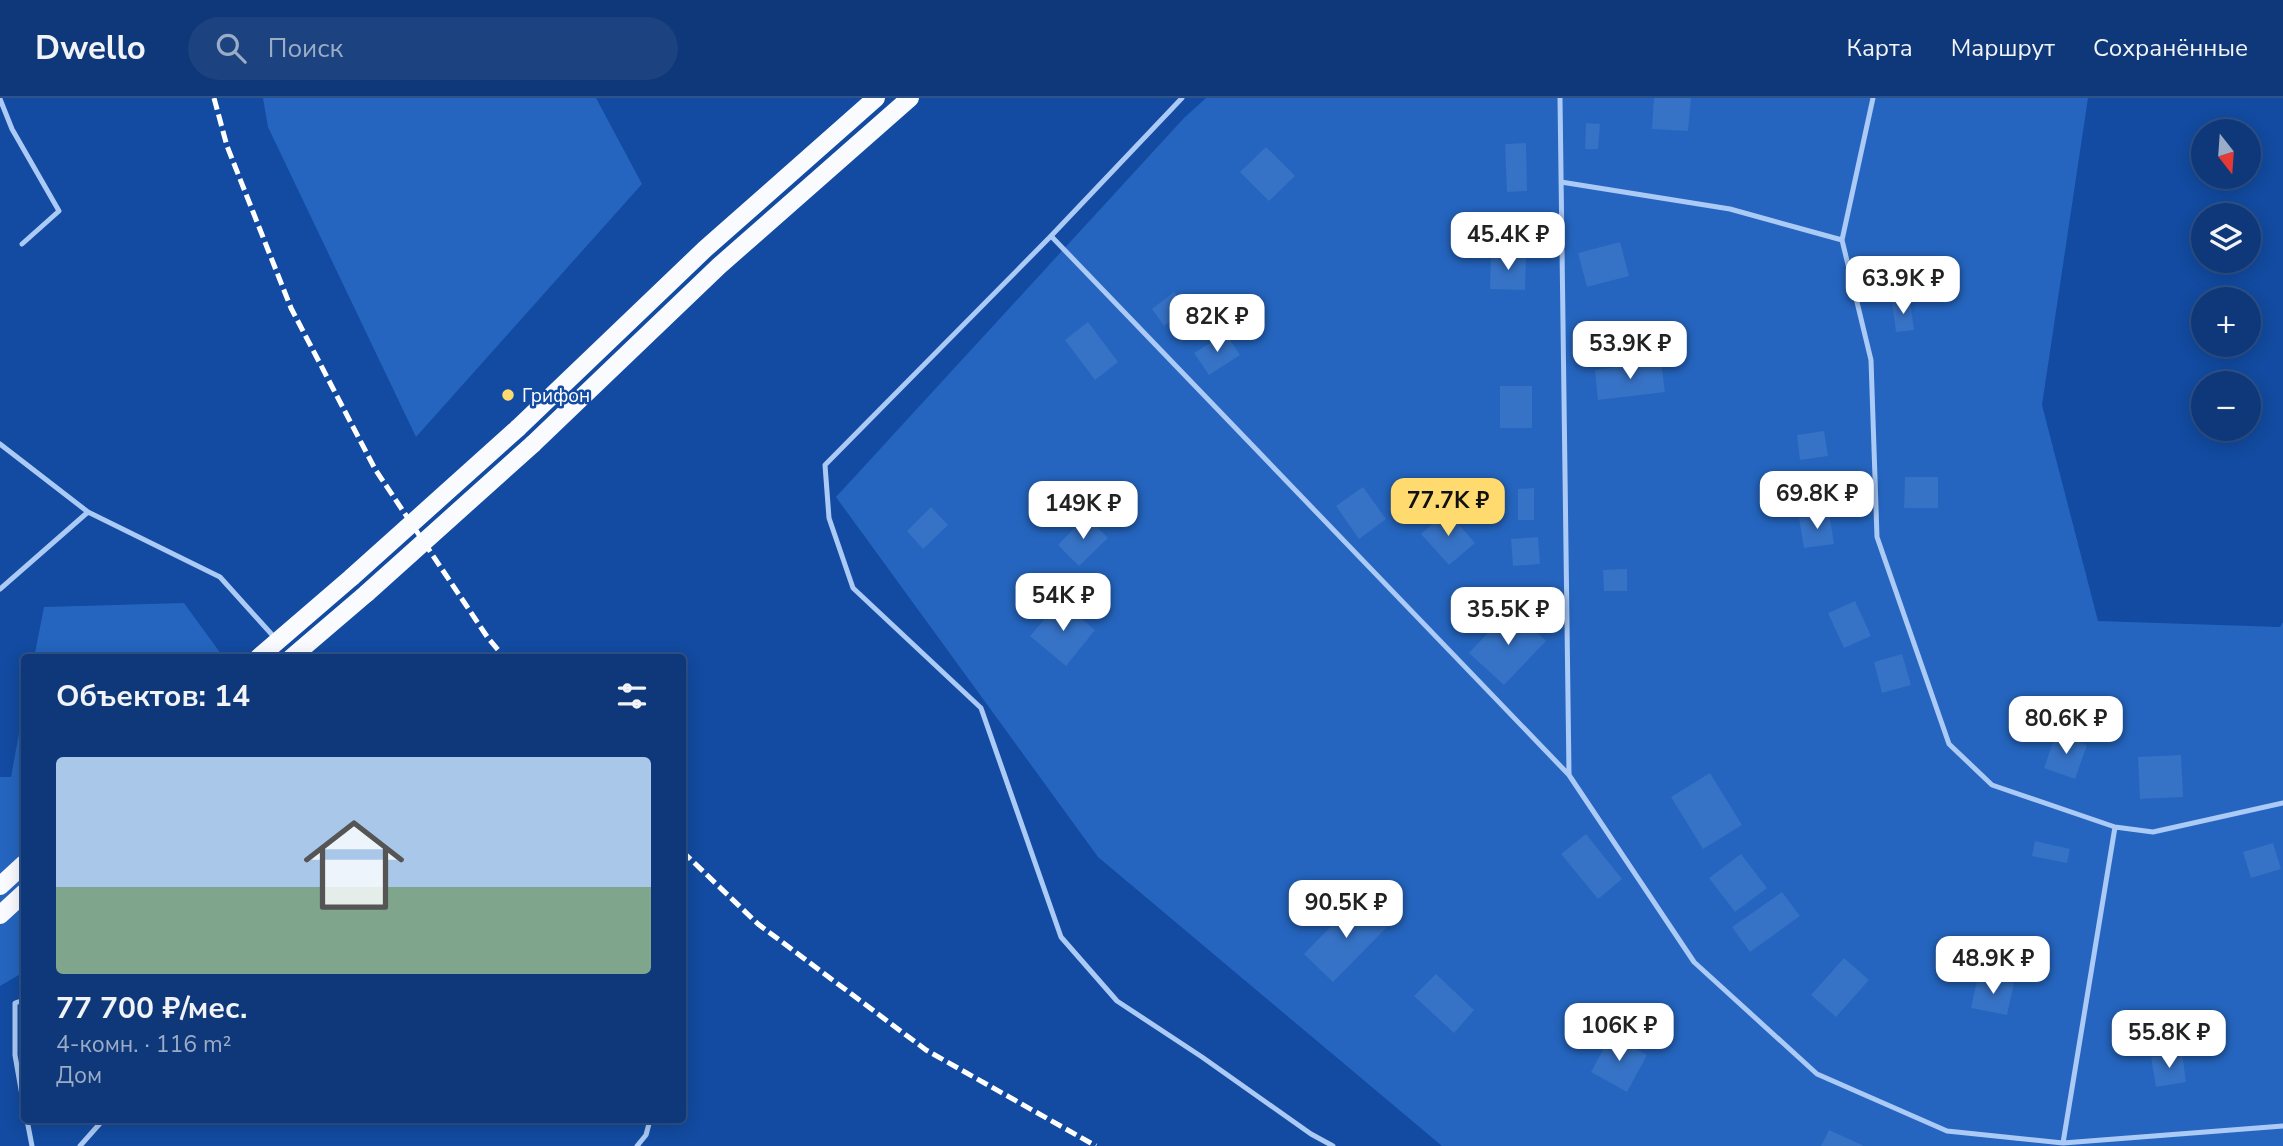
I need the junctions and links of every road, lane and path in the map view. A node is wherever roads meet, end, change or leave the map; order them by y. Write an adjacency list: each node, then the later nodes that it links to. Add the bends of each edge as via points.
1 (876, 98): 14 (main road, bridge, via 705,250 518,428)
2 (910, 98): 17 (main road, bridge, via 719,266 533,444)
3 (1182, 98): 8 (lane)
4 (1560, 98): 7 (lane)
5 (1873, 98): 9 (lane)
6 (0, 99): 10 (lane, via 59,211)
7 (1561, 182): 9 (lane, via 1730,209); 18 (lane)
8 (1051, 236): 18 (lane); 35 (lane, via 825,465 829,518 853,588 981,708 1061,937 1117,1001)
9 (1842, 240): 20 (lane, via 1871,360 1877,537 1949,744 1992,785)
10 (23, 244)
11 (0, 444): 12 (lane)
12 (88, 512): 13 (lane); 14 (lane, via 220,577)
13 (0, 589)
14 (277, 640): 15 (main road); 16 (main road)
15 (262, 654)
16 (289, 654)
17 (295, 654)
18 (1569, 775): 31 (lane, via 1694,962 1817,1074 1947,1131)
19 (2283, 803): 20 (lane, via 2153,832)
20 (2115, 827): 31 (lane)
21 (21, 867): 22 (main road)
22 (0, 886)
23 (21, 896): 24 (main road)
24 (0, 915)
25 (21, 1001): 26 (lane, via 15,1003 15,1055)
26 (21, 1090)
27 (28, 1123): 32 (lane)
28 (100, 1123): 33 (lane)
29 (649, 1123): 34 (lane)
30 (2283, 1126): 31 (lane)
31 (2063, 1143)
32 (32, 1146)
33 (80, 1146)
34 (637, 1146)
35 (1333, 1146)

